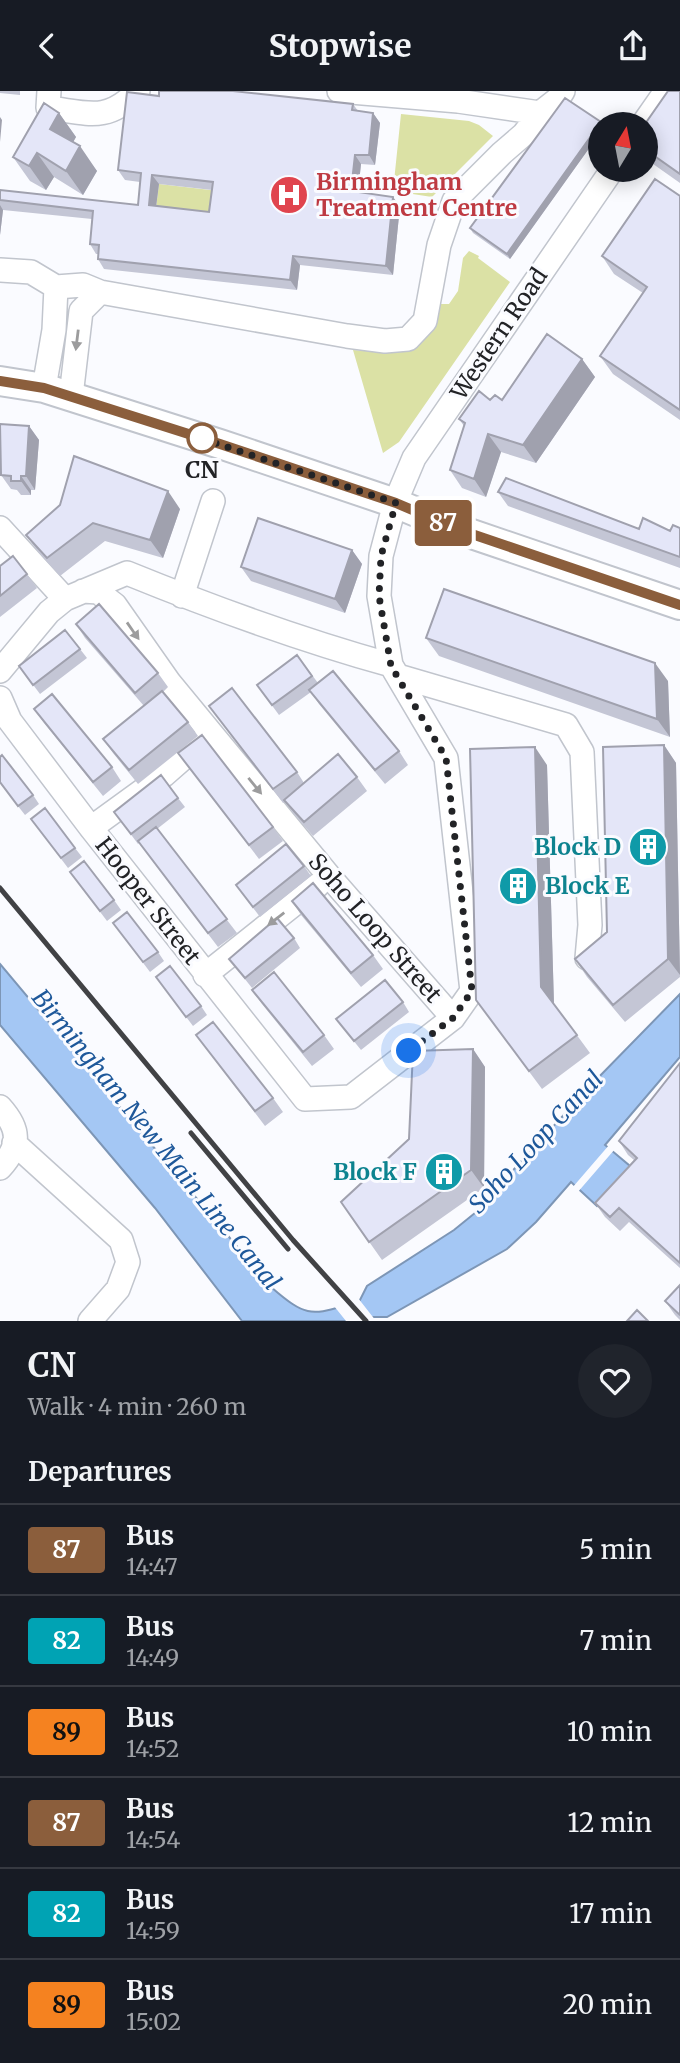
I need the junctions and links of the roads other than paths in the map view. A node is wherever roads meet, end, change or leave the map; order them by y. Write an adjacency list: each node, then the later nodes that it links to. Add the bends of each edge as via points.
1 (49, 91): 2 (street, via 48,108 100,115 123,105)
2 (138, 91)
3 (339, 91): 6 (street)
4 (563, 91): 8 (street)
5 (666, 91): 7 (street)
6 (387, 94): 8 (street)
7 (651, 112)
8 (540, 113): 12 (street, via 454,201 439,245 425,321 408,339 347,336)
9 (604, 182): 16 (street, Western Road, via 414,458)
10 (0, 270): 11 (street, via 31,272)
11 (56, 287): 12 (street, via 83,285); 14 (street)
12 (100, 292): 14 (street, one-way to 14, via 81,310)
13 (0, 381): 14 (main road)
14 (57, 392): 16 (main road)
15 (213, 501): 19 (street)
16 (396, 503): 20 (main road, via 457,529); 22 (street, Western Road, via 381,556 379,596)
17 (0, 528): 18 (street)
18 (74, 595): 19 (street, via 127,573); 21 (street, via 49,612); 24 (street, Soho Loop Street, one-way to 24, via 98,592 115,605)
19 (182, 596): 22 (street)
20 (680, 605)
21 (0, 671)
22 (394, 671): 27 (street, via 566,726 582,752 590,925); 29 (street, Soho Loop Street, via 446,758 472,991)
23 (0, 698): 25 (street, Hooper Street, via 10,721)
24 (211, 733): 25 (street, via 164,775); 26 (street, Soho Loop Street, one-way to 26)
25 (91, 828): 28 (street, Hooper Street)
26 (329, 877): 28 (street, one-way to 28); 29 (street, Soho Loop Street)
27 (587, 958)
28 (205, 975): 29 (street, Hooper Street, via 305,1099 351,1097)
29 (453, 1018)
30 (0, 1107): 31 (street, via 13,1121)
31 (15, 1140): 32 (street, via 10,1157); 33 (street, via 121,1240 128,1262 118,1289)
32 (0, 1168)
33 (90, 1321)

